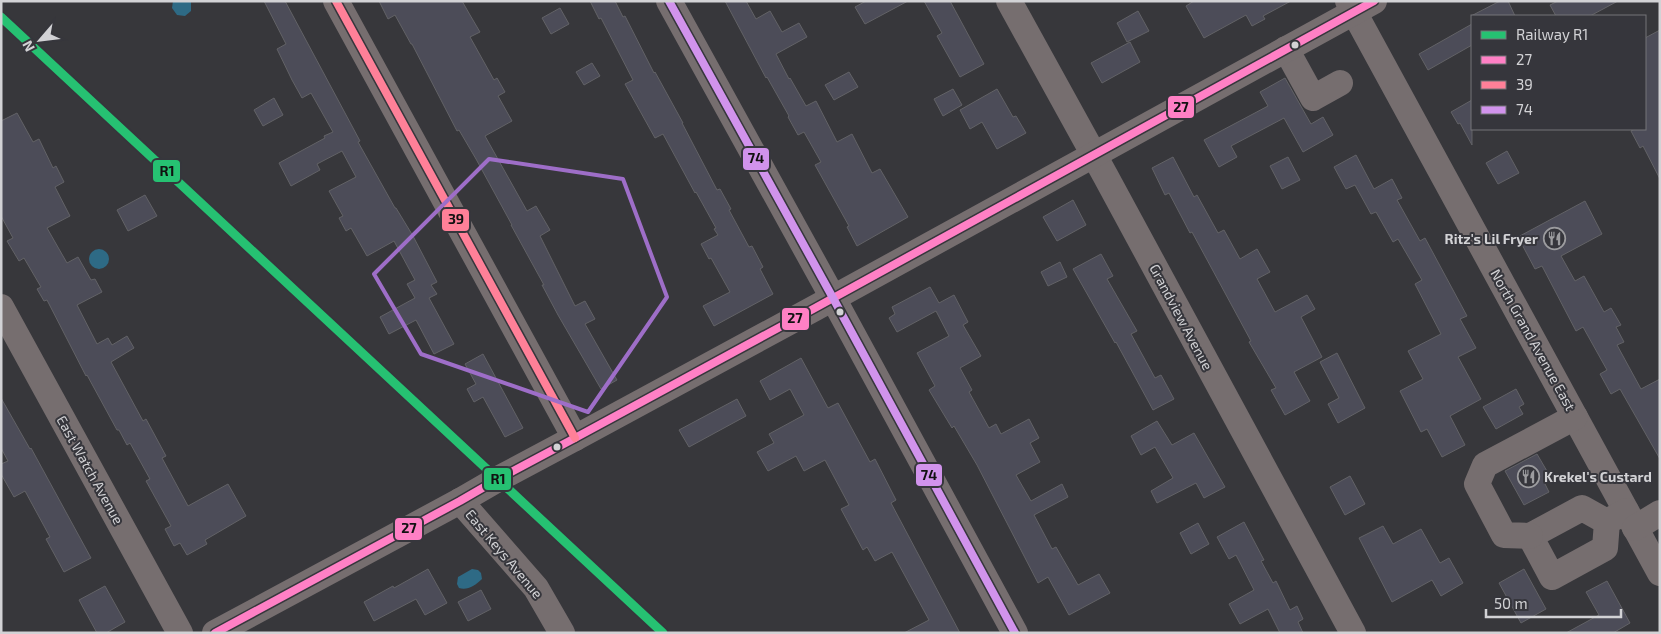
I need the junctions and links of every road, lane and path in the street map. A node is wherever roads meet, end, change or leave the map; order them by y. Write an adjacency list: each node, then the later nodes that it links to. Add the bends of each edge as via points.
1 (336, 1): 11 (street)
2 (669, 1): 8 (street)
3 (1009, 1): 7 (street, Grandview Avenue)
4 (1358, 5): 5 (street); 10 (street, North Grand Avenue East)
5 (1286, 49): 6 (street, via 1313,98); 7 (street)
6 (1340, 83)
7 (1094, 154): 8 (street); 21 (street, Grandview Avenue)
8 (833, 298): 11 (street); 20 (street)
9 (1, 307): 17 (street, East Watch Avenue)
10 (1574, 417): 14 (street, North Grand Avenue East); 15 (street, via 1485,465 1477,484 1504,535)
11 (575, 438): 12 (street)
12 (460, 501): 18 (street); 19 (street, East Keys Avenue, via 536,588)
13 (1660, 514): 14 (street)
14 (1623, 520): 15 (street, via 1582,508); 15 (street, via 1605,548 1552,577); 16 (street, North Grand Avenue East)
15 (1530, 536)
16 (1660, 574)
17 (180, 633)
18 (215, 633)
19 (562, 633)
20 (1015, 633)
21 (1353, 633)

